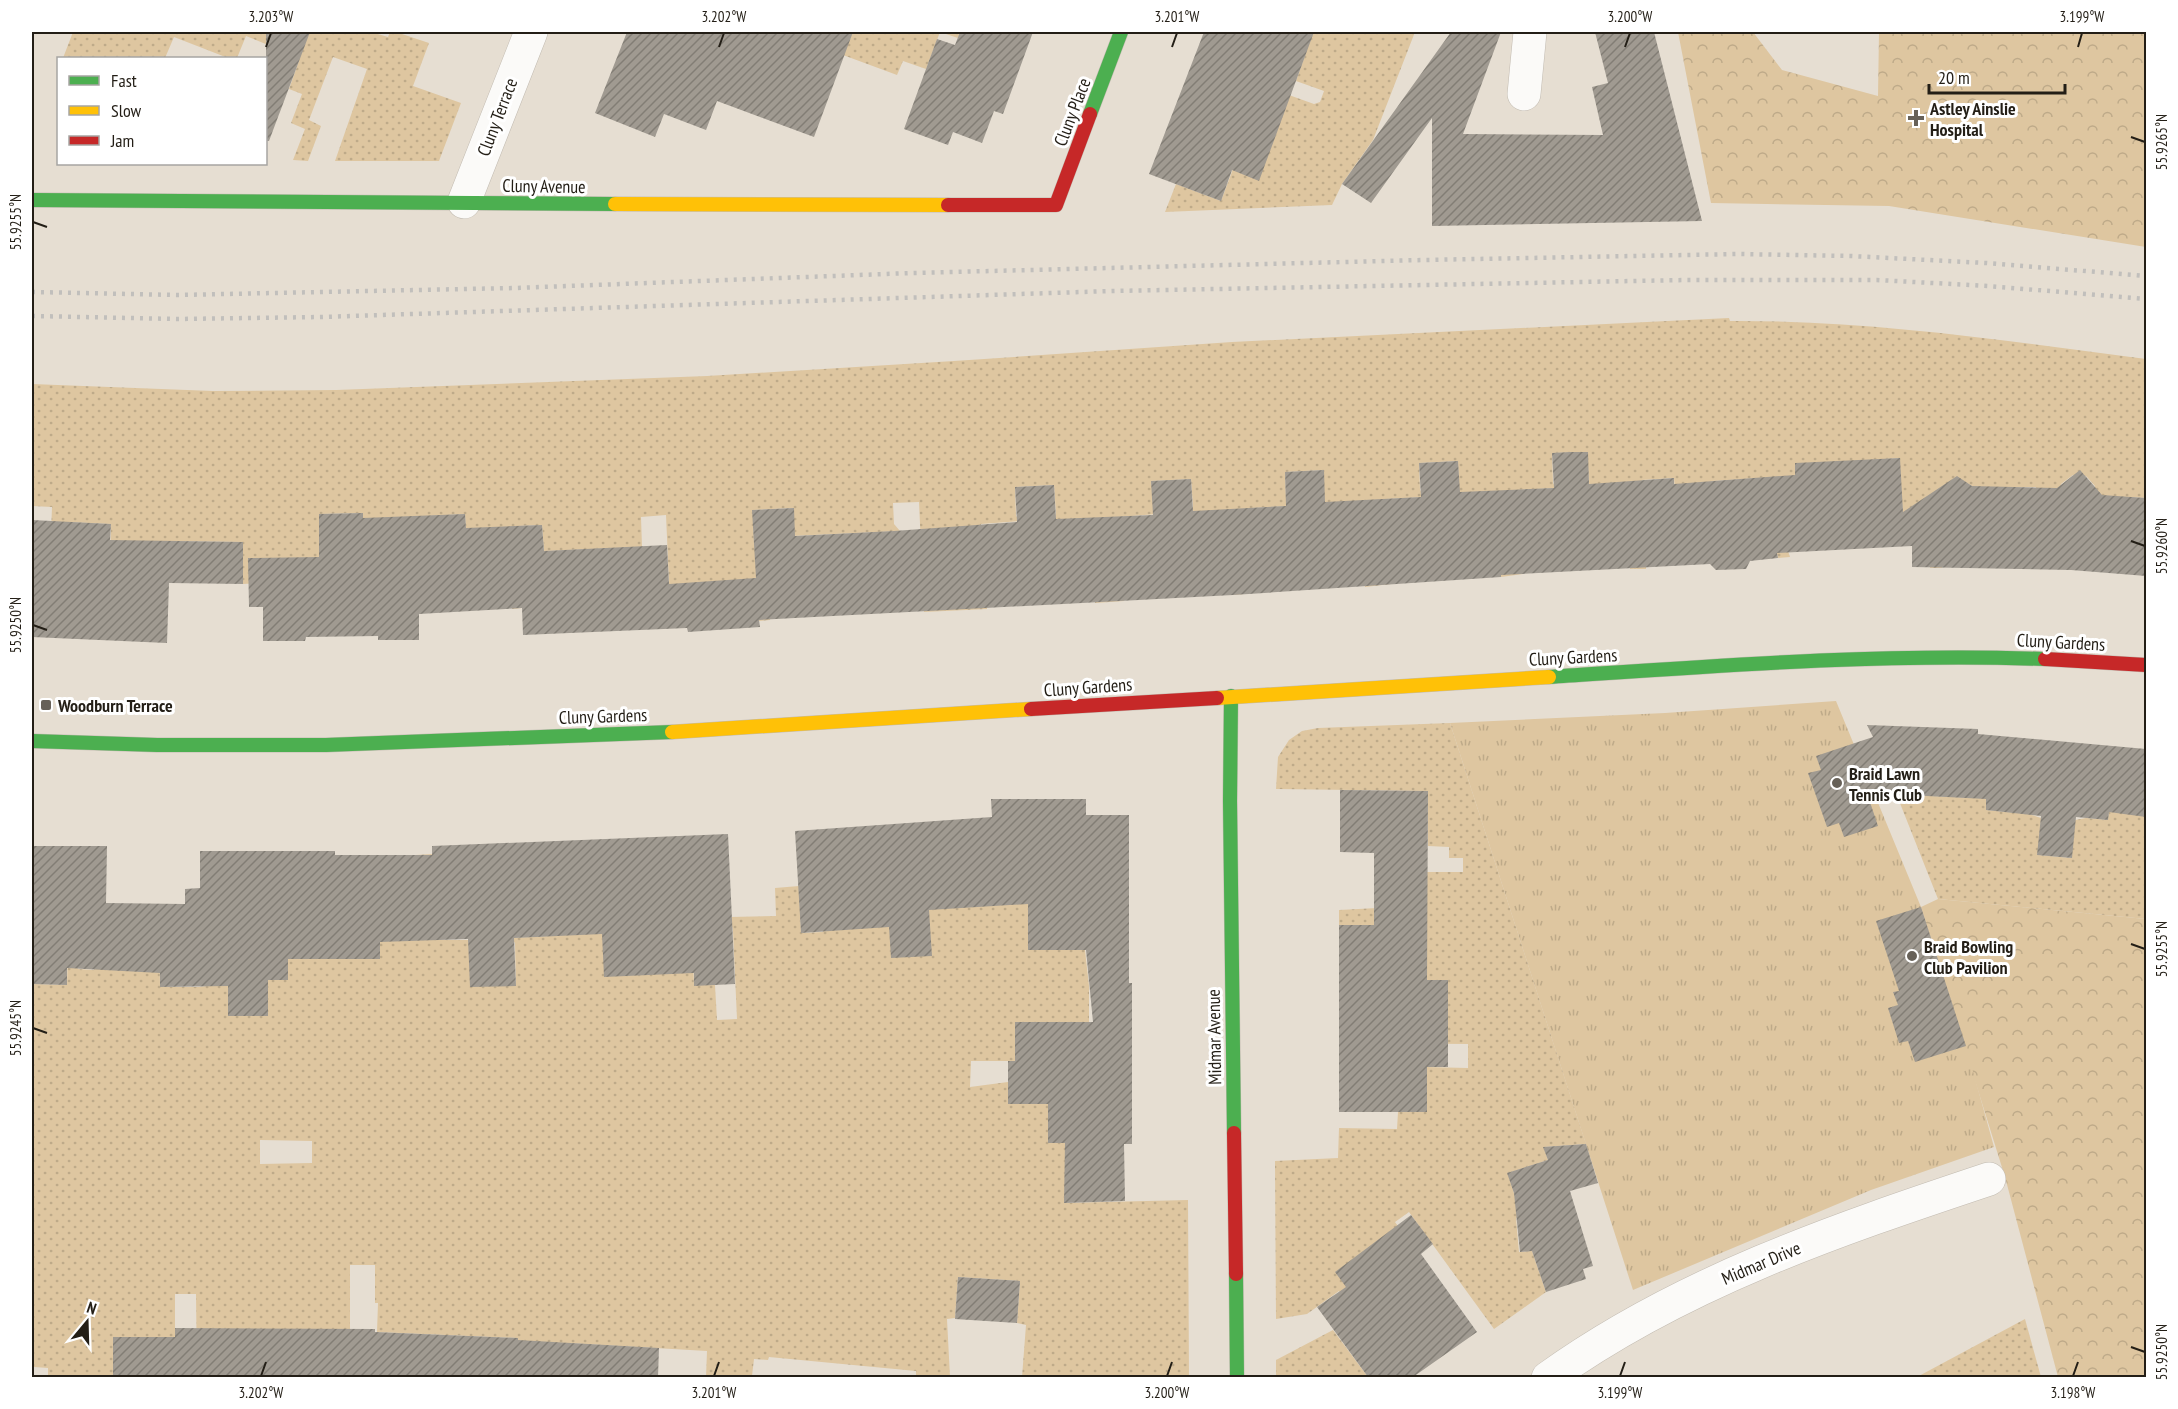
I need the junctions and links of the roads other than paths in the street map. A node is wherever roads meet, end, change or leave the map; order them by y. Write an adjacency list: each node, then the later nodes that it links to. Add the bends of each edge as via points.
1 (531, 32): 6 (street, Cluny Terrace)
2 (1121, 32): 7 (street, Cluny Place)
3 (1530, 32): 4 (street)
4 (1524, 94)
5 (32, 200): 6 (street, Cluny Avenue)
6 (464, 202): 7 (street, Cluny Avenue)
7 (1056, 205)
8 (2146, 665): 9 (street, Cluny Gardens, via 1953,656 1830,659)
9 (1231, 696): 10 (street, Cluny Gardens, via 689,731 428,742 200,745); 12 (street, Midmar Avenue)
10 (32, 741)
11 (1989, 1179): 13 (street, Midmar Drive, via 1836,1232 1728,1276 1658,1310)
12 (1237, 1377)
13 (1548, 1377)

